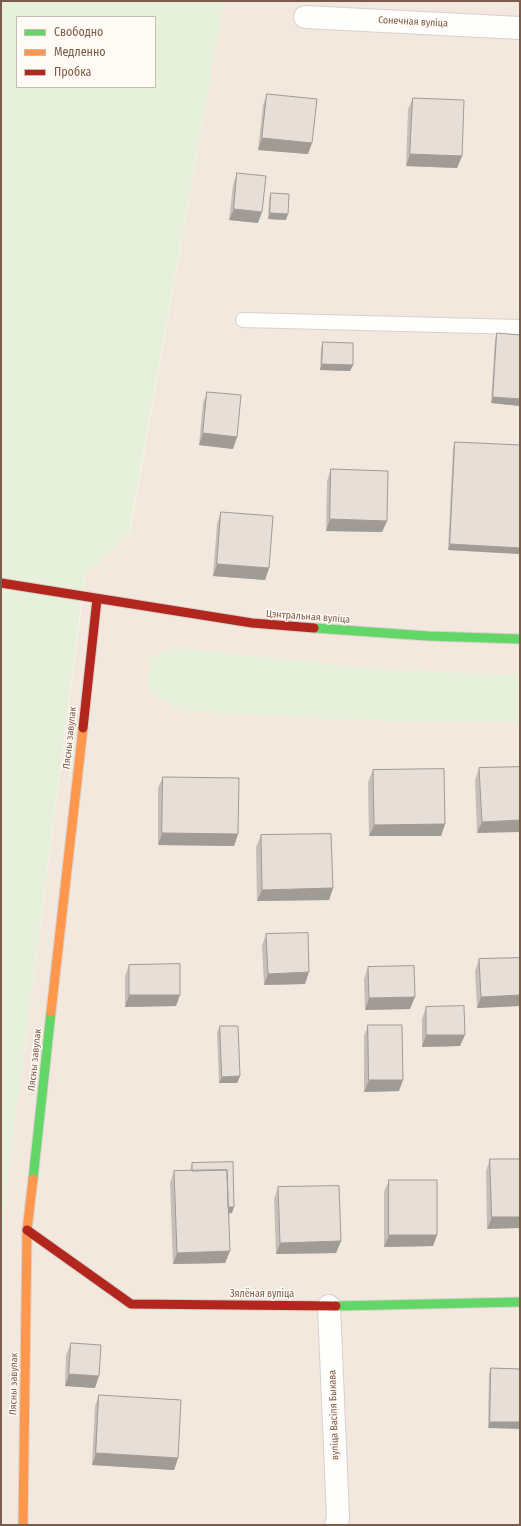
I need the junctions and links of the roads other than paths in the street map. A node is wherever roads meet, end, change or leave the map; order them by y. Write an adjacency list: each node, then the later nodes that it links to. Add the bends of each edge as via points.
1 (305, 17): 2 (street, Сонечная вуліца)
2 (520, 28)
3 (243, 320): 4 (lane)
4 (520, 327)
5 (1, 584): 6 (street, Цэнтральная вуліца)
6 (97, 599): 7 (street, Цэнтральная вуліца, via 252,624 428,636); 8 (street, Лясны завулак)
7 (520, 639)
8 (27, 1230): 10 (street, Зялёная вуліца, via 131,1304); 11 (street, Лясны завулак)
9 (520, 1302): 10 (street, Зялёная вуліца)
10 (330, 1306): 12 (street, вуліца Васіля Быкава, via 338,1518)
11 (23, 1525)
12 (336, 1525)

